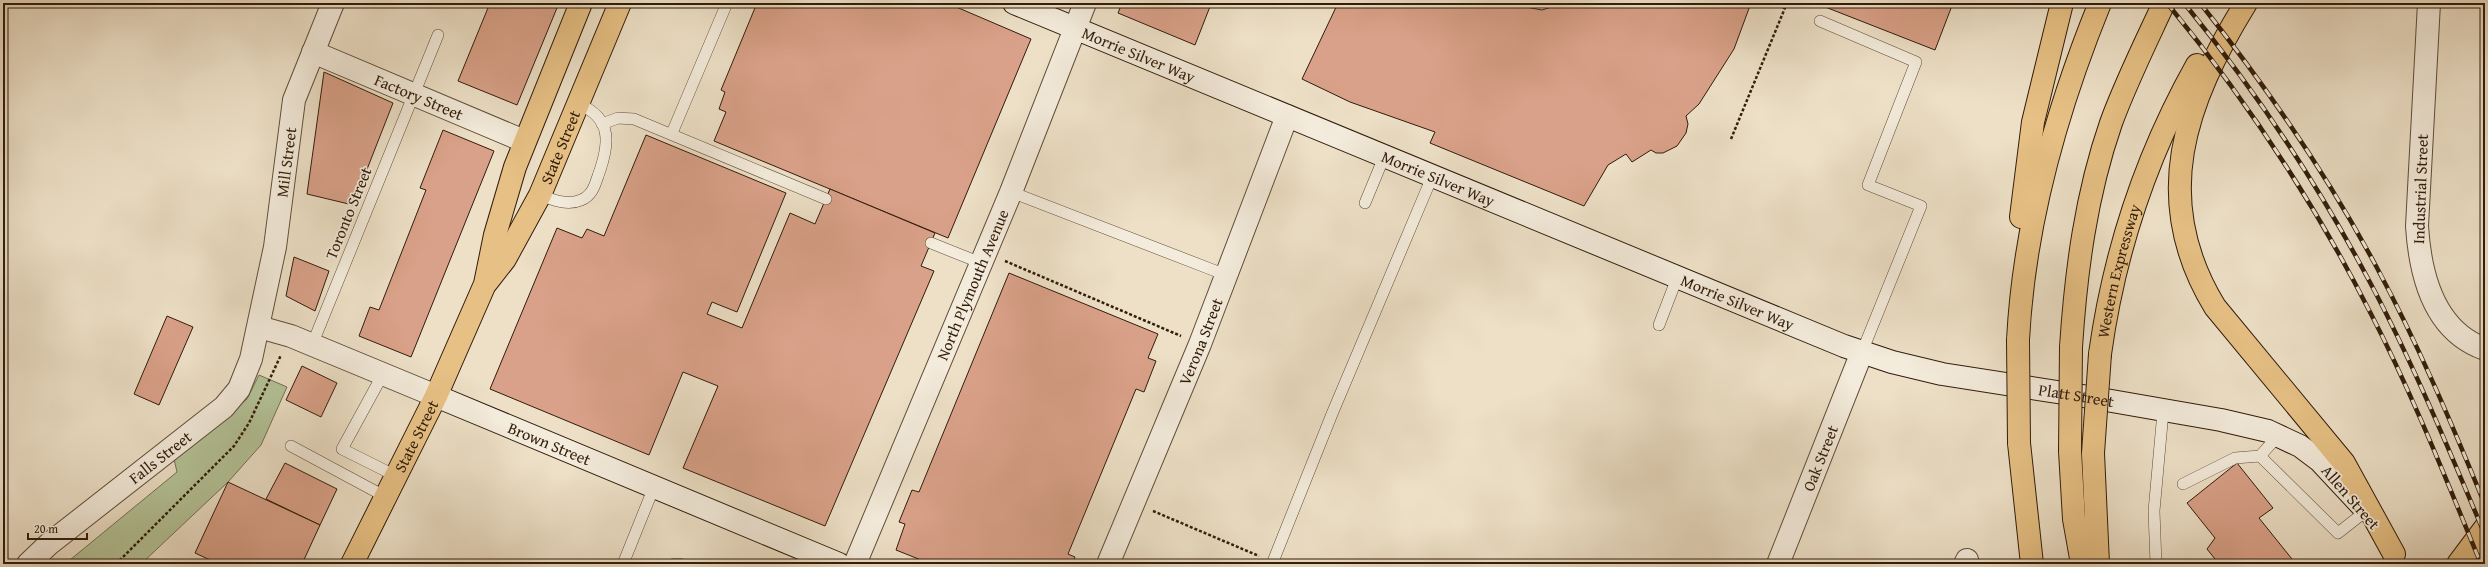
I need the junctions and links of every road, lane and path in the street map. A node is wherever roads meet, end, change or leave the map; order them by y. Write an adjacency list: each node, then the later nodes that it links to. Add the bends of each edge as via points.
1 (333, 3): 19 (street, Mill Street)
2 (581, 3): 26 (main road, State Street)
3 (620, 3): 21 (main road, State Street)
4 (727, 3): 24 (lane)
5 (1014, 3): 17 (street, Morrie Silver Way)
6 (1085, 3): 17 (street, North Plymouth Avenue)
7 (1773, 3): 15 (path)
8 (1787, 3): 15 (path)
9 (2062, 3): 40 (main road, via 2041,86 2028,156 2019,246)
10 (2100, 3): 40 (main road, via 2061,111 2038,197 2024,267)
11 (2164, 3): 72 (main road, bridge, via 2124,90 2100,158 2079,260 2072,347 2070,451 2074,519)
12 (2237, 3): 73 (main road, Western Expressway, bridge, via 2195,69 2163,132 2149,165 2117,265 2100,354 2093,453)
13 (2246, 3): 59 (main road, via 2206,77 2186,130 2180,192 2182,220 2190,252 2200,280 2215,307 2344,463)
14 (2429, 3): 43 (street, Industrial Street, via 2417,226 2419,257 2427,287 2441,314 2456,332 2474,345)
15 (1784, 8): 25 (path)
16 (1820, 22): 44 (lane, via 1916,62 1868,185 1921,206)
17 (1075, 28): 22 (street, Morrie Silver Way); 29 (street, North Plymouth Avenue)
18 (438, 35): 20 (lane, Toronto Street)
19 (313, 52): 20 (street, Factory Street); 39 (street, Mill Street, via 292,110 278,233)
20 (414, 94): 26 (street, Factory Street); 41 (lane, Toronto Street)
21 (578, 104): 23 (lane, via 591,110); 30 (main road, State Street)
22 (1287, 116): 27 (street, Morrie Silver Way); 35 (street, Verona Street)
23 (602, 124): 24 (lane, via 629,117); 30 (lane, via 607,149 591,193 581,201 568,202 554,201)
24 (672, 134): 31 (lane)
25 (1731, 139)
26 (524, 141): 37 (main road, State Street, via 495,235)
27 (1384, 157): 28 (street, Morrie Silver Way); 32 (lane)
28 (1432, 177): 36 (street, Morrie Silver Way); 60 (lane)
29 (1011, 192): 34 (street, North Plymouth Avenue); 35 (lane)
30 (540, 194): 37 (main road, State Street, via 505,259)
31 (826, 199)
32 (1365, 203)
33 (931, 243): 34 (lane)
34 (983, 258): 42 (path); 68 (street, North Plymouth Avenue)
35 (1226, 275): 42 (street, Verona Street)
36 (1677, 278): 38 (lane); 44 (street, Morrie Silver Way, via 1824,339)
37 (485, 284): 47 (main road, State Street)
38 (1659, 325)
39 (259, 326): 41 (street, Brown Street); 61 (street, Falls Street, via 247,371 230,402 49,544)
40 (2018, 340): 71 (main road, bridge, via 2019,443)
41 (312, 344): 46 (street, Brown Street)
42 (1200, 344): 56 (street, Verona Street)
43 (2485, 348)
44 (1862, 352): 48 (street, Platt Street, via 1942,374 2045,389); 70 (street, Oak Street)
45 (281, 355): 62 (path, via 249,423 234,446)
46 (382, 374): 47 (street, Brown Street); 52 (lane, via 342,449)
47 (436, 396): 52 (main road, State Street); 54 (street, Brown Street)
48 (2163, 412): 49 (street, Platt Street, via 2221,420); 74 (lane, via 2154,512)
49 (2284, 438): 51 (lane); 57 (street, Allen Street, via 2309,452 2328,468)
50 (291, 446): 55 (lane)
51 (2260, 456): 53 (lane, via 2235,458); 57 (lane, via 2338,533)
52 (396, 476): 55 (main road, State Street)
53 (2183, 484)
54 (654, 487): 64 (lane); 67 (street, Brown Street)
55 (386, 497): 63 (main road, State Street)
56 (1134, 503): 60 (path); 69 (street, Verona Street)
57 (2366, 511): 59 (street, Allen Street)
58 (2485, 528): 75 (main road)
59 (2397, 559)
60 (1272, 563)
61 (28, 564)
62 (116, 564)
63 (352, 564)
64 (622, 564)
65 (674, 564): 66 (lane)
66 (680, 564)
67 (839, 564)
68 (855, 564)
69 (1108, 564)
70 (1779, 564)
71 (2032, 564)
72 (2082, 564)
73 (2098, 564)
74 (2156, 564)
75 (2458, 564)

